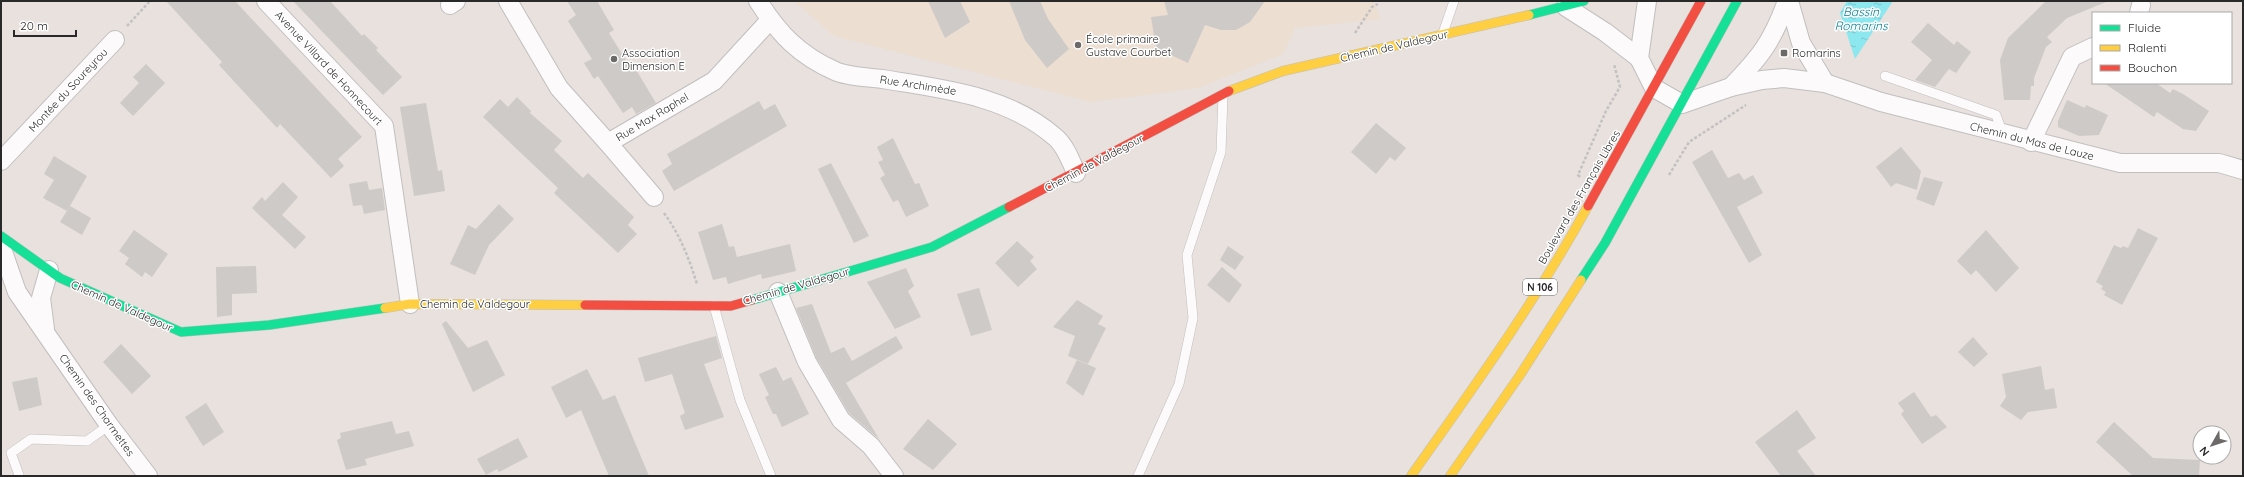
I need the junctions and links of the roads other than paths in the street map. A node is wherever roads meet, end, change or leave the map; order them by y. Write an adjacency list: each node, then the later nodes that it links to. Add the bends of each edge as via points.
1 (266, 1): 33 (street, Avenue Villard de Honnecourt, via 384,126)
2 (508, 1): 24 (street, Rue Max Raphel, via 559,88)
3 (758, 1): 11 (street, Rue Archimède)
4 (1454, 1): 12 (lane)
5 (1584, 1): 10 (street, Chemin de Valdegour)
6 (1647, 1): 15 (street)
7 (1701, 1): 19 (street, Boulevard des Français Libres / N 106)
8 (1737, 1): 21 (street, N 106)
9 (1788, 1): 17 (street, via 1801,43); 18 (street, via 1770,42)
10 (1566, 7): 12 (street, Chemin de Valdegour); 15 (street)
11 (770, 20): 24 (street, Rue Max Raphel, via 714,81); 27 (street, Rue Archimède, via 799,52 836,71 963,92 1016,111 1056,137 1070,157)
12 (1443, 34): 20 (street, Chemin de Valdegour, via 1283,71)
13 (114, 40): 25 (street, Montée du Soureyrou)
14 (2092, 47): 23 (street, via 2072,57)
15 (1639, 58): 19 (street)
16 (1885, 76): 22 (lane, via 1996,115)
17 (1825, 83): 18 (street, Chemin du Mas de Lauze, via 1784,78); 22 (street, Chemin du Mas de Lauze, via 1881,102)
18 (1731, 87): 21 (street, Chemin du Mas de Lauze)
19 (1654, 88): 21 (street); 42 (street, Boulevard des Français Libres / N 106, via 1569,241 1499,352)
20 (1223, 93): 27 (street, Chemin de Valdegour); 41 (lane, via 1220,152 1187,255 1193,318 1179,384)
21 (1682, 104): 43 (street, N 106, via 1605,243 1520,375)
22 (2003, 134): 23 (street, Chemin du Mas de Lauze)
23 (2031, 142): 26 (street, Chemin du Mas de Lauze, via 2120,163 2219,163)
24 (608, 143): 28 (street)
25 (1, 161)
26 (2243, 170)
27 (1076, 173): 32 (street, Chemin de Valdegour, via 932,247)
28 (654, 197)
29 (1, 236): 31 (street, Chemin de Valdegour)
30 (1, 246): 35 (street, Chemin des Charmettes, via 17,292)
31 (49, 270): 33 (street, Chemin de Valdegour, via 60,278 181,332 269,325); 35 (street, Chemin des Charmettes, via 40,298)
32 (778, 292): 34 (street, Chemin de Valdegour, via 731,306); 40 (street, via 808,362 841,420 871,446)
33 (410, 304): 34 (street, Chemin de Valdegour)
34 (714, 306): 39 (lane, via 740,400)
35 (46, 334): 36 (street, Chemin des Charmettes)
36 (109, 425): 37 (lane, via 87,441 31,439 11,452); 38 (street, Chemin des Charmettes)
37 (19, 475)
38 (148, 476)
39 (771, 476)
40 (894, 476)
41 (1138, 476)
42 (1411, 476)
43 (1450, 476)

